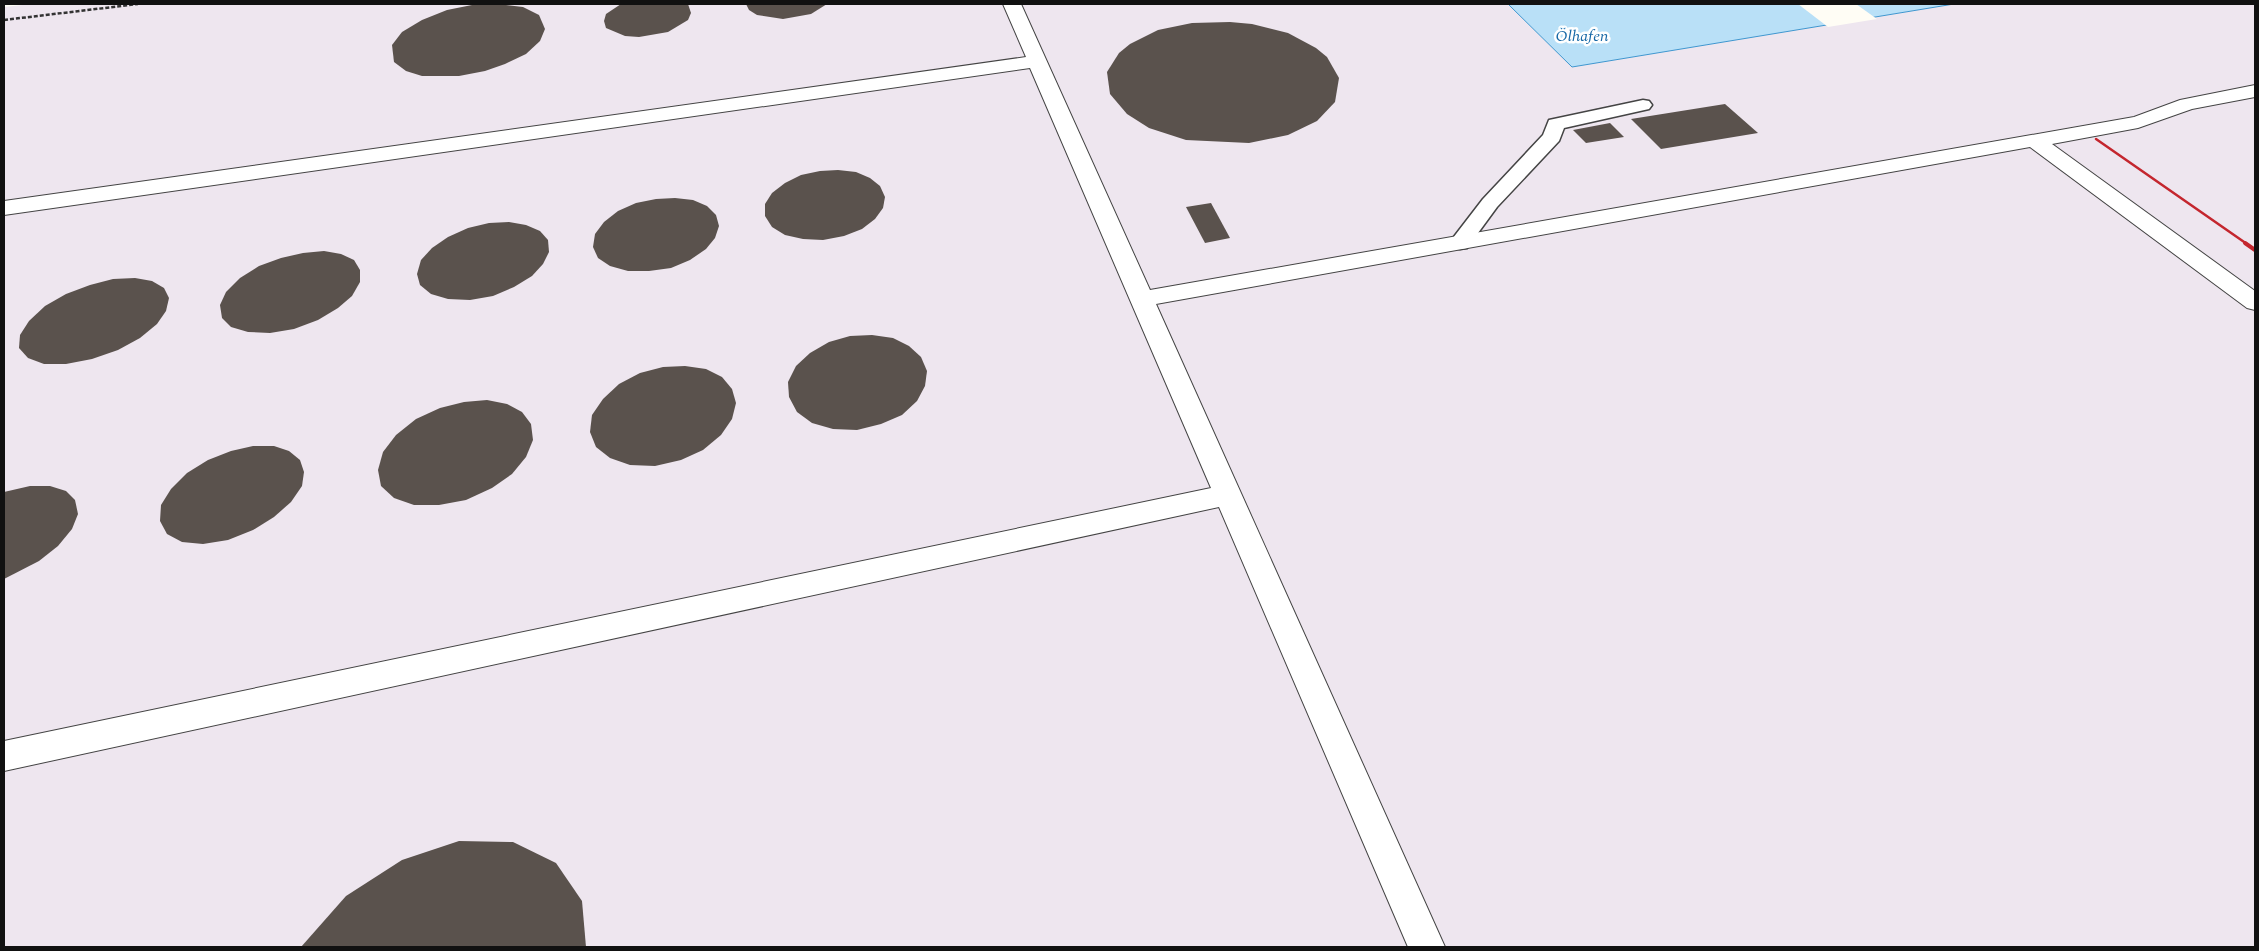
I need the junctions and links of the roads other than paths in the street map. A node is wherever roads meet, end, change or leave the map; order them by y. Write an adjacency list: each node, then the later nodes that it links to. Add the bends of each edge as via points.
1 (1012, 4): 2 (street)
2 (1038, 61): 6 (street); 8 (street)
3 (2255, 91): 5 (street, via 2187,104 2138,122)
4 (1643, 105): 7 (lane, via 1556,124 1552,137 1490,203)
5 (2035, 141): 7 (street); 9 (street)
6 (4, 208)
7 (1460, 243): 8 (street)
8 (1142, 299): 10 (street)
9 (2255, 302)
10 (1228, 495): 11 (street); 12 (street)
11 (4, 756)
12 (1427, 947)

